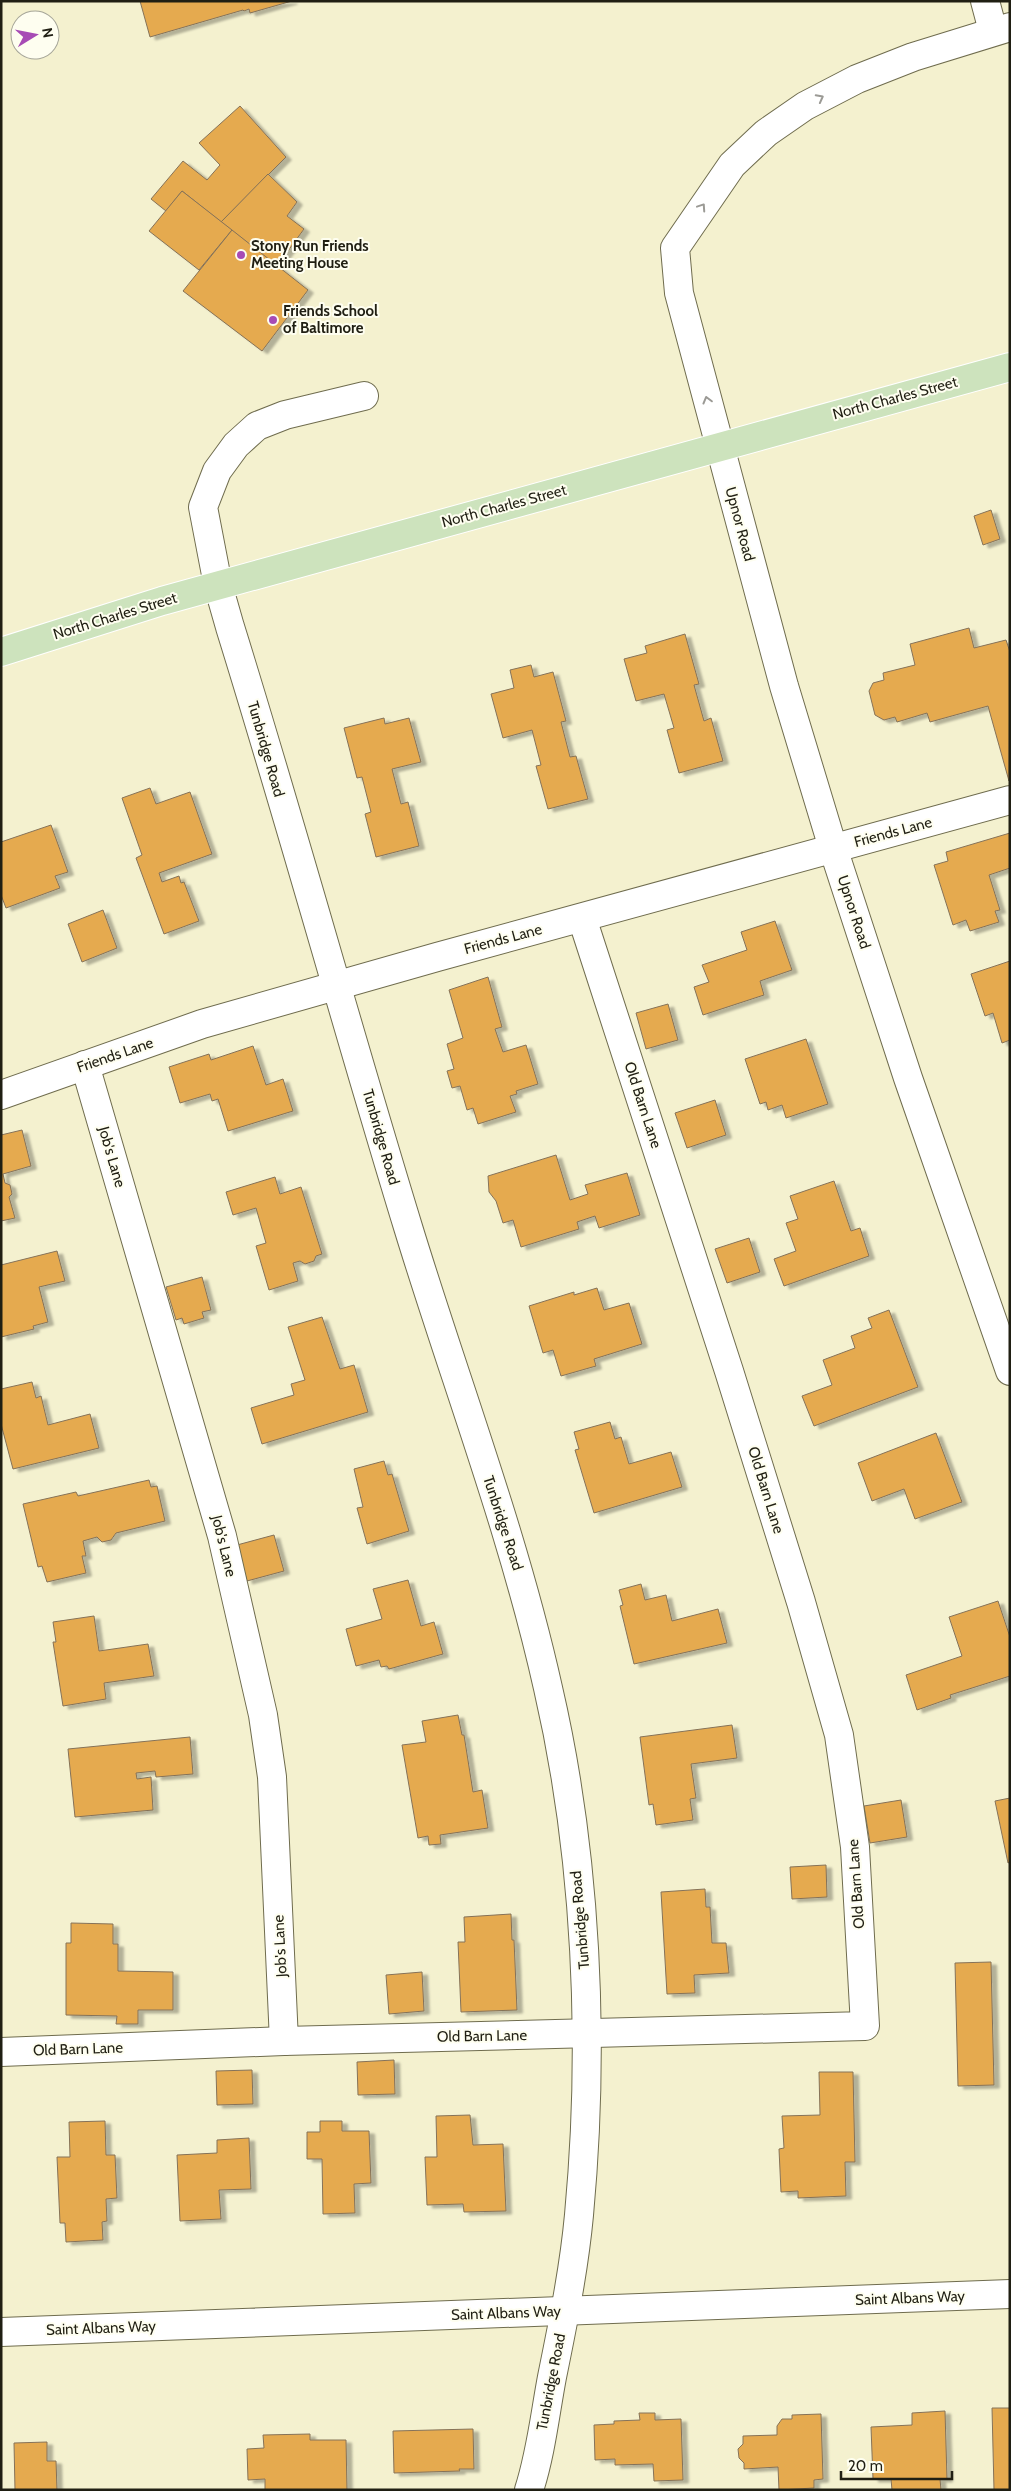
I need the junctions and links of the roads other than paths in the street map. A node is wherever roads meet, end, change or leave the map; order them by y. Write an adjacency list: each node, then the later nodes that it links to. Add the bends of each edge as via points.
1 (985, 1): 2 (street)
2 (1001, 29): 5 (street, Upnor Road, one-way to 2, via 679,292 675,248 732,165 766,133 797,111 857,79)
3 (1010, 367): 5 (main road, North Charles Street)
4 (364, 396): 6 (street, Tunbridge Road, via 285,415 257,426 236,445 217,471 202,507)
5 (720, 447): 6 (main road, North Charles Street); 9 (street, Upnor Road, via 784,686)
6 (218, 585): 7 (main road, North Charles Street); 11 (street, Tunbridge Road)
7 (1, 652)
8 (1010, 800): 9 (street, Friends Lane)
9 (833, 848): 10 (street, Friends Lane); 14 (street, Upnor Road, via 908,1078)
10 (582, 918): 11 (street, Friends Lane); 15 (street, Old Barn Lane, via 729,1371 839,1735 855,1847 864,2026)
11 (336, 986): 12 (street, Friends Lane, via 202,1024); 15 (street, Tunbridge Road, via 436,1322 524,1588 549,1691 572,1832)
12 (85, 1065): 13 (street, Friends Lane); 16 (street, Job's Lane, via 222,1536 263,1715 272,1777)
13 (1, 1095)
14 (1010, 1371)
15 (587, 2033): 16 (street, Old Barn Lane); 19 (street, Tunbridge Road, via 579,2218)
16 (284, 2041): 17 (street, Old Barn Lane)
17 (1, 2052)
18 (1010, 2294): 19 (street, Saint Albans Way)
19 (566, 2311): 20 (street, Saint Albans Way); 21 (street, Tunbridge Road)
20 (1, 2332)
21 (529, 2490)

